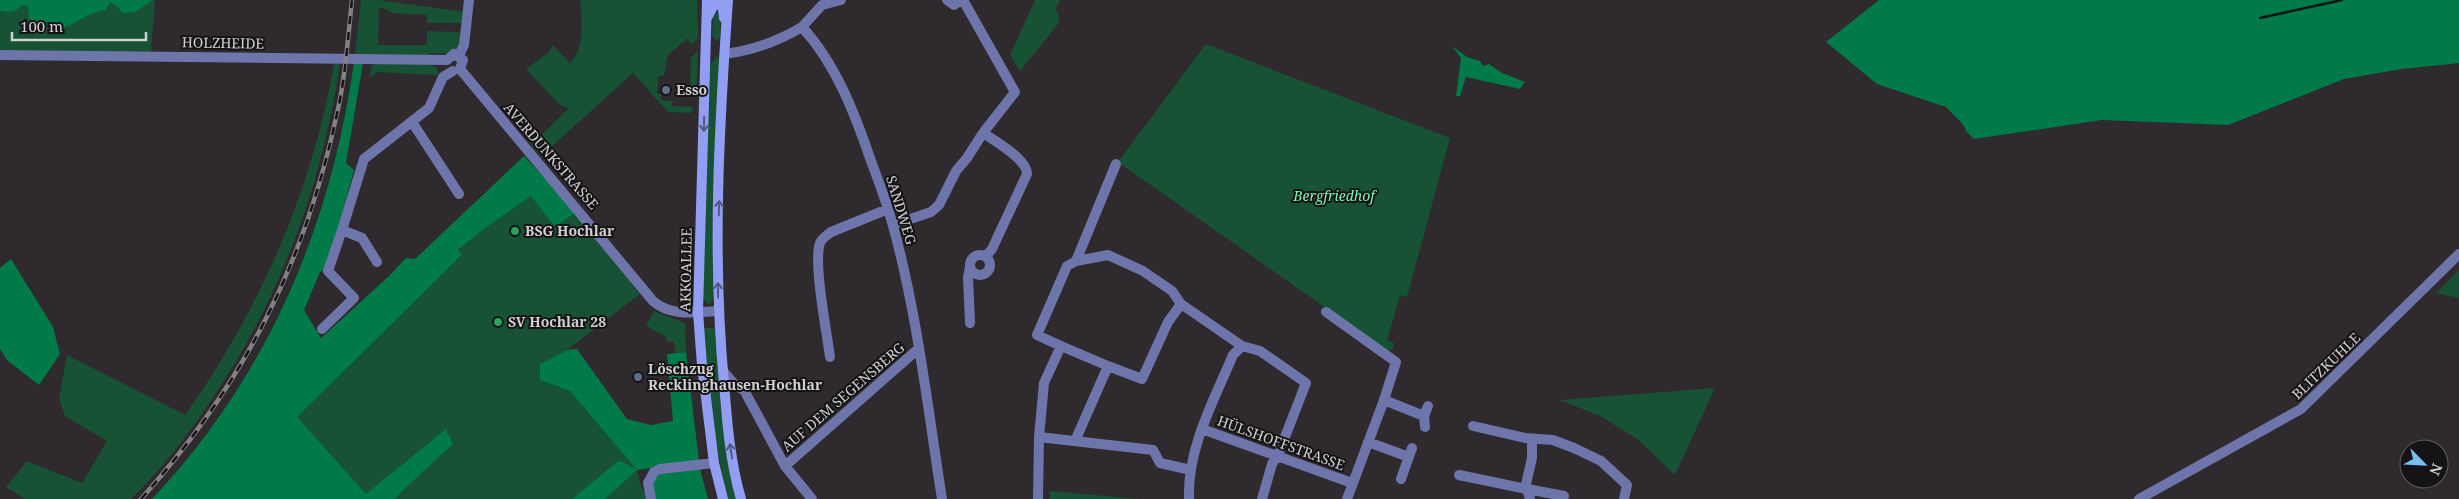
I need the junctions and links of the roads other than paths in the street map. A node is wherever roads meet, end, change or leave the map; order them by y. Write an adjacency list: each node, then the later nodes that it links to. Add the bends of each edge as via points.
1 (469, 0): 13 (street, via 464,45)
2 (707, 0): 7 (main road, AKKOALLEE)
3 (728, 0): 9 (main road)
4 (841, 0): 8 (street, via 822,5)
5 (947, 0): 6 (street, via 954,5)
6 (962, 0): 17 (street, via 1015,92)
7 (706, 19): 9 (main road, via 714,5 722,5); 10 (main road, AKKOALLEE)
8 (802, 27): 11 (street, via 760,48); 20 (street, SANDWEG, via 825,57 859,124)
9 (726, 34): 11 (main road)
10 (706, 40): 11 (main road, via 713,49); 30 (main road, AKKOALLEE, one-way to 30)
11 (725, 54): 29 (main road, one-way to 11)
12 (0, 55): 14 (street, HOLZHEIDE)
13 (459, 56): 14 (street, HOLZHEIDE, via 452,55); 15 (street, via 463,62)
14 (446, 60): 15 (street, via 448,67)
15 (457, 70): 16 (street, via 443,77 429,108); 30 (street, AVERDUNKSTRASSE, via 654,301 671,311)
16 (412, 122): 19 (street); 22 (street, via 364,159)
17 (983, 133): 21 (street, via 956,171 939,205 931,212); 24 (street, via 1027,168 1001,231)
18 (1116, 164): 25 (street)
19 (459, 194)
20 (888, 209): 21 (street, SANDWEG); 37 (street, via 831,232 819,244 818,261)
21 (893, 225): 36 (street, SANDWEG)
22 (342, 230): 26 (street, via 362,238); 33 (street, via 328,271 354,298)
23 (2459, 254): 67 (street, BLITZKUHLE, via 2301,410)
24 (986, 256): 27 (street, via 982,254 973,258); 27 (street, via 990,266 983,274 973,272)
25 (1076, 261): 28 (street, via 1108,254 1143,271 1172,291); 34 (street, via 1067,266 1037,335)
26 (377, 262)
27 (970, 267): 32 (street)
28 (1181, 304): 35 (street); 38 (street, via 1168,322 1142,379)
29 (718, 311): 30 (street, AVERDUNKSTRASSE); 39 (main road)
30 (698, 312): 49 (main road, AKKOALLEE)
31 (1326, 312): 40 (street, via 1396,362)
32 (970, 323)
33 (322, 329)
34 (1061, 346): 38 (street); 44 (street, via 1044,383)
35 (1242, 346): 43 (street, via 1233,355); 48 (street, via 1260,351 1306,383)
36 (918, 350): 50 (street, AUF DEM SEGENSBERG); 61 (street, SANDWEG)
37 (830, 356)
38 (1108, 366): 46 (street)
39 (722, 371): 50 (street, via 744,390); 59 (main road, one-way to 39, via 728,434)
40 (1384, 400): 41 (street, via 1424,422); 47 (street)
41 (1428, 406)
42 (1472, 426): 45 (street)
43 (1202, 429): 48 (street, HÜLSHOFFSTRASSE, via 1266,453); 51 (street)
44 (1039, 437): 46 (street); 62 (street)
45 (1532, 439): 55 (street, via 1532,458 1526,484); 66 (street, via 1552,440 1601,461 1627,485)
46 (1076, 441): 51 (street, via 1153,450 1160,463)
47 (1368, 442): 53 (street, via 1411,453); 54 (street)
48 (1278, 454): 54 (street, HÜLSHOFFSTRASSE); 64 (street)
49 (714, 463): 57 (street, via 654,472 648,483); 58 (main road, AKKOALLEE)
50 (785, 466): 60 (street)
51 (1191, 470): 63 (street)
52 (1459, 474): 55 (street)
53 (1401, 479)
54 (1352, 482): 65 (street)
55 (1529, 494): 56 (street)
56 (1564, 496)
57 (651, 499)
58 (723, 499)
59 (741, 499)
60 (812, 499)
61 (942, 499)
62 (1038, 499)
63 (1189, 499)
64 (1262, 499)
65 (1347, 499)
66 (1624, 499)
67 (2139, 499)

